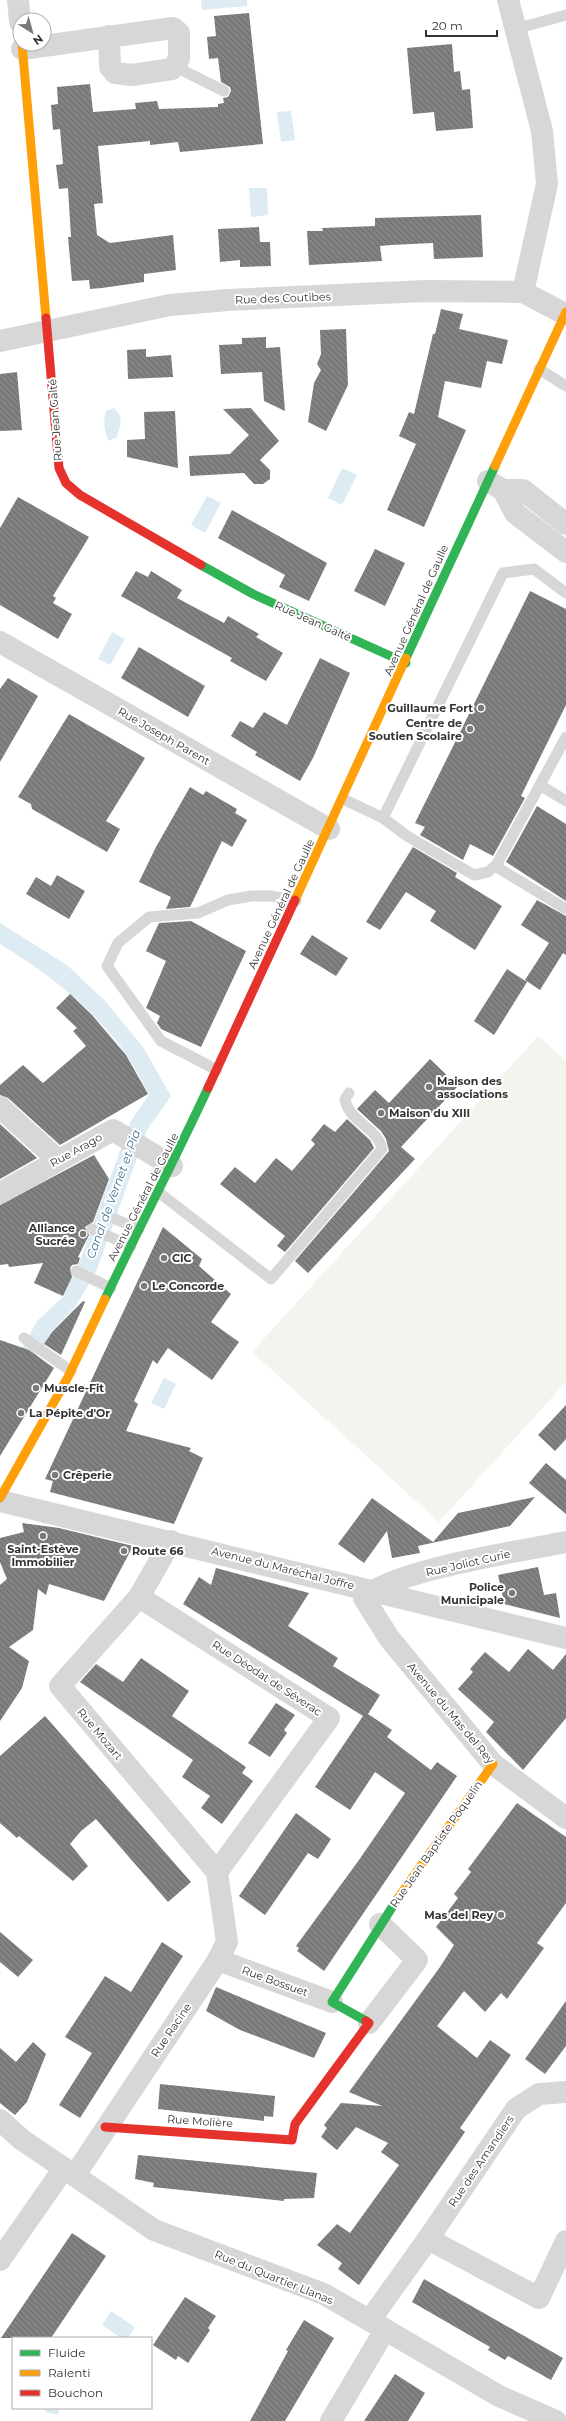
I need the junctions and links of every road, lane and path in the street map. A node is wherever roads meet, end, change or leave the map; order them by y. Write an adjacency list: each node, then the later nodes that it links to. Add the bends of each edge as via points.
1 (18, 0): 3 (street)
2 (508, 0): 5 (street)
3 (19, 12)
4 (566, 15): 5 (lane)
5 (515, 29): 11 (street, via 542,131 547,184)
6 (109, 36): 7 (street); 9 (street, via 110,67 115,73 132,75 172,69); 9 (street, via 173,28 179,34 179,59)
7 (52, 43)
8 (23, 52): 13 (street, Rue Jean Galté)
9 (174, 66): 10 (lane)
10 (224, 91)
11 (524, 292): 12 (street, Rue des Coutibes); 13 (street, Rue des Coutibes, via 426,291 221,300 170,305)
12 (564, 323): 15 (street, Avenue Général de Gaulle)
13 (49, 332): 14 (street, Rue des Coutibes); 22 (street, Rue Jean Galté, via 59,468 66,483 80,495 142,533 253,594)
14 (0, 341)
15 (539, 369): 16 (lane); 17 (street, Avenue Général de Gaulle)
16 (566, 386)
17 (495, 485): 18 (street, via 523,490); 19 (street, via 515,513); 22 (street, Avenue Général de Gaulle)
18 (566, 524)
19 (566, 552)
20 (566, 593): 27 (lane, via 534,569 503,573)
21 (0, 642): 28 (street, Rue Joseph Parent)
22 (406, 663): 25 (street, Avenue Général de Gaulle)
23 (566, 737): 24 (lane)
24 (540, 785): 26 (lane); 29 (lane)
25 (343, 799): 27 (lane); 28 (street, Avenue Général de Gaulle)
26 (566, 801)
27 (383, 818): 29 (lane, via 407,836 474,875 488,872)
28 (329, 829): 30 (street, Avenue Général de Gaulle)
29 (495, 866): 31 (lane)
30 (296, 902): 32 (street, Avenue Général de Gaulle); 32 (lane, via 271,896 251,896 228,900 198,913 149,917 118,943 107,966 161,1041)
31 (566, 910)
32 (217, 1070): 36 (street, Avenue Général de Gaulle)
33 (349, 1093): 37 (lane, via 345,1099 346,1108 380,1140 382,1149 271,1279)
34 (0, 1107): 35 (street)
35 (58, 1160): 36 (street, Rue Arago, via 113,1130); 38 (street, Rue Arago)
36 (172, 1166): 37 (street, Avenue Général de Gaulle)
37 (157, 1191): 40 (street, Avenue Général de Gaulle)
38 (0, 1193)
39 (115, 1219): 40 (lane)
40 (139, 1229): 42 (street, Avenue Général de Gaulle)
41 (92, 1230): 42 (lane)
42 (131, 1246): 44 (street, Avenue Général de Gaulle)
43 (76, 1271): 44 (lane)
44 (111, 1288): 46 (street, Avenue Général de Gaulle)
45 (24, 1338): 46 (lane)
46 (71, 1371): 47 (street, Avenue Général de Gaulle)
47 (0, 1499): 48 (street, Avenue du Maréchal Joffre)
48 (171, 1541): 50 (street, Avenue du Maréchal Joffre); 51 (street)
49 (566, 1542): 50 (street, Rue Joliot Curie, via 450,1566 391,1582)
50 (372, 1590): 52 (street, Avenue du Maréchal Joffre); 53 (street, Avenue du Mas del Rey, via 364,1598 390,1638)
51 (139, 1597): 55 (street, Rue Mozart, via 60,1686); 55 (street, Rue Déodat de Séverac, via 329,1718)
52 (566, 1638)
53 (493, 1764): 54 (street, Avenue du Mas del Rey); 56 (street, Rue Jean Baptiste Poquelin)
54 (566, 1818)
55 (217, 1872): 57 (street, Rue Racine, via 227,1942)
56 (380, 1924): 58 (street, Rue Jean Baptiste Poquelin); 59 (street, via 417,1960)
57 (218, 1960): 58 (street, Rue Bossuet); 62 (street, Rue Racine)
58 (332, 2002): 59 (street)
59 (370, 2023): 62 (street, Rue Molière, via 295,2124 292,2140)
60 (566, 2092): 64 (street, Rue des Amandiers, via 539,2094 516,2109)
61 (0, 2120): 63 (street, Rue du Quartier Llanas)
62 (105, 2127): 63 (street, Rue Racine)
63 (69, 2172): 66 (street, Rue Racine); 67 (street, Rue du Quartier Llanas, via 154,2230 324,2294)
64 (428, 2239): 65 (street, via 539,2298); 67 (street, Rue des Amandiers)
65 (566, 2241)
66 (0, 2260)
67 (378, 2325): 68 (street, Rue des Amandiers); 69 (street, Rue du Quartier Llanas, via 499,2396)
68 (331, 2421)
69 (556, 2421)

